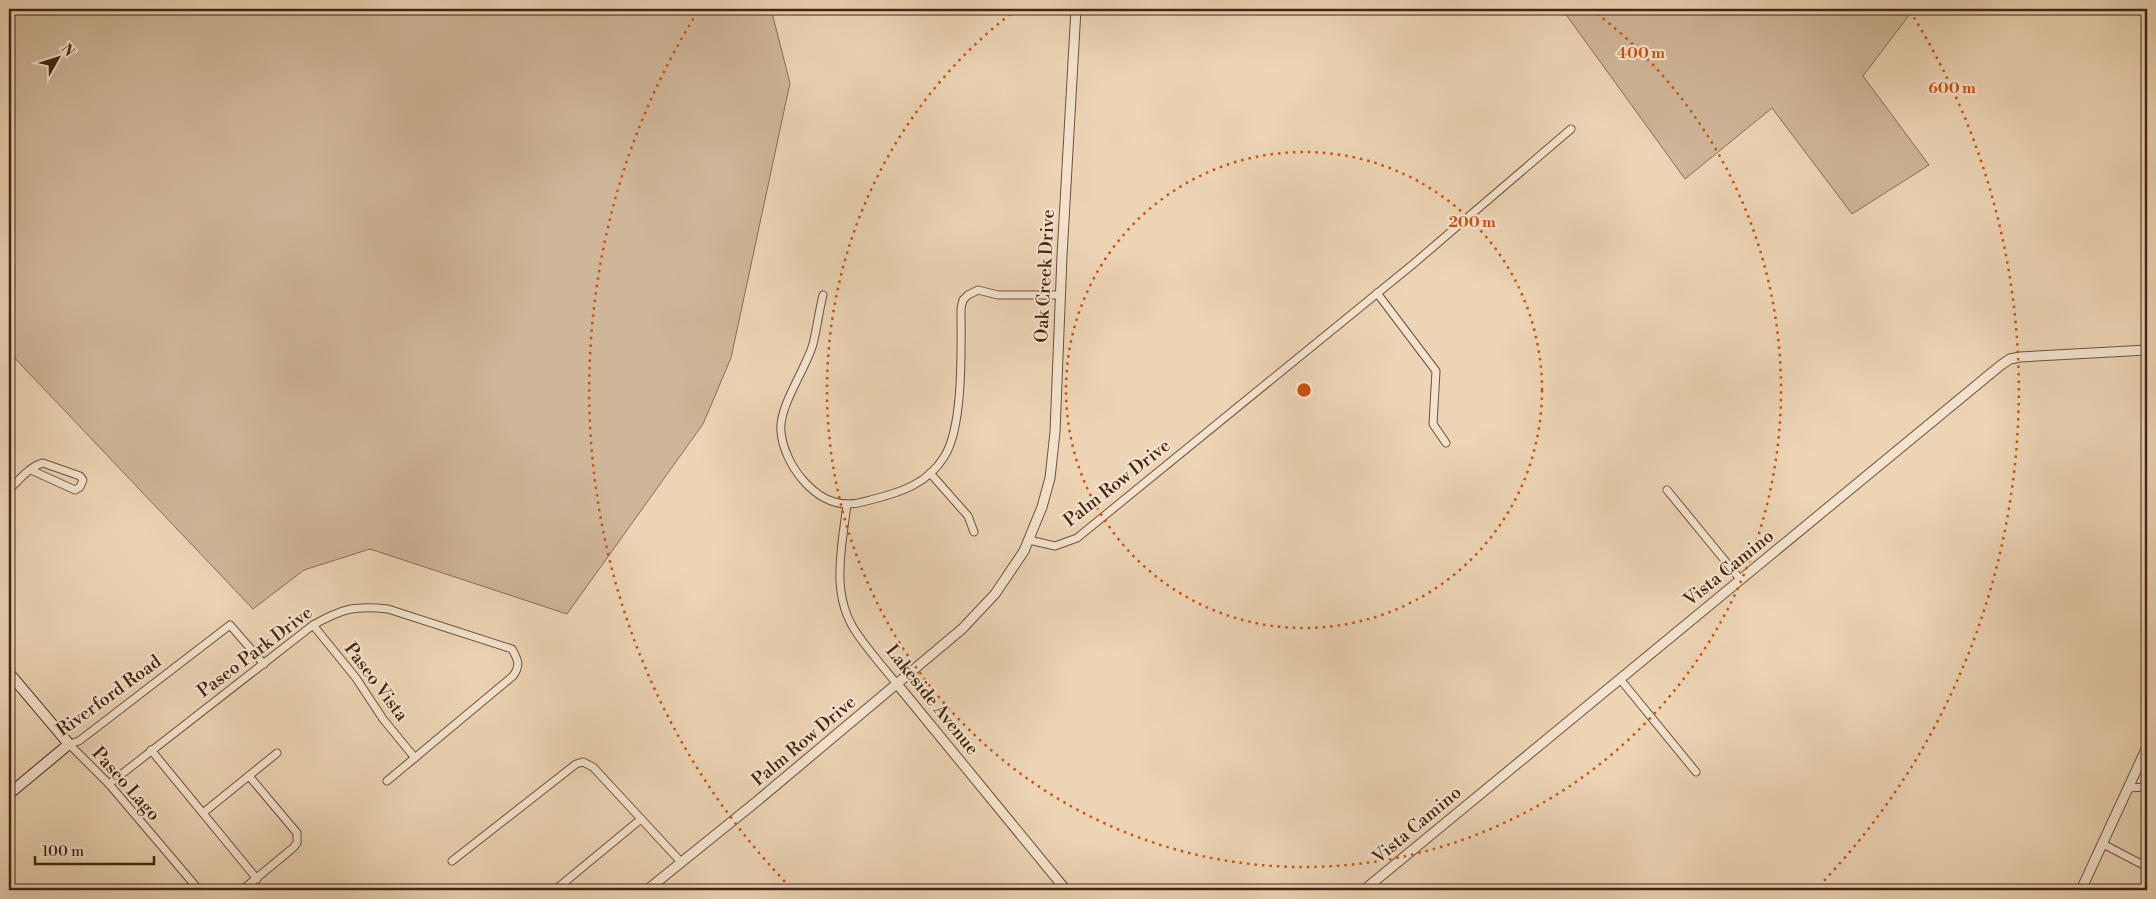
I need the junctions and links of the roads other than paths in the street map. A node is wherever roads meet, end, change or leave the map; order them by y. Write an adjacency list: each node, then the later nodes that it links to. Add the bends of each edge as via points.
1 (1076, 9): 5 (street, Oak Creek Drive)
2 (1571, 129): 3 (street, Palm Row Drive)
3 (1377, 293): 7 (street, via 1436,370 1433,424); 14 (street, Palm Row Drive, via 1077,538 1055,546)
4 (823, 295): 12 (street, via 813,344 786,406 780,430 784,448 800,477 812,490)
5 (1060, 295): 9 (street, via 998,295 978,290 965,297 961,308 958,418 944,457); 14 (street, Oak Creek Drive, via 1050,478)
6 (2147, 350): 15 (street, Vista Camino, via 2010,359)
7 (1446, 442)
8 (31, 470): 8 (street, via 43,463 80,476 83,480 75,490); 10 (street)
9 (930, 473): 12 (street, via 914,486 896,494); 13 (street, via 968,516)
10 (9, 490)
11 (1667, 490): 15 (street)
12 (847, 504): 20 (street, Lakeside Avenue, via 839,567 845,610 855,631)
13 (974, 532)
14 (1029, 540): 20 (street, Palm Row Drive, via 1008,577 984,608)
15 (1740, 579): 19 (street, Vista Camino)
16 (313, 625): 17 (street, Paseo Park Drive); 25 (street, Paseo Vista); 25 (street, Paseo Park Drive, via 338,611 367,606 388,609 512,649 519,662 513,676)
17 (264, 664): 21 (street, Riverford Road, via 230,625 79,741); 23 (street, Paseo Park Drive)
18 (9, 673): 21 (main road)
19 (1620, 679): 26 (street); 45 (street, Vista Camino)
20 (897, 684): 37 (street, Palm Row Drive); 44 (street, Lakeside Avenue)
21 (69, 744): 29 (street, Paseo Lago); 32 (main road, Riverford Road)
22 (2147, 747): 31 (street)
23 (150, 750): 29 (street, Paseo Park Drive); 33 (street)
24 (277, 753): 27 (street)
25 (415, 758): 28 (street, Paseo Park Drive)
26 (1696, 772)
27 (250, 776): 33 (street); 39 (street, via 297,833 297,843 293,848)
28 (387, 780)
29 (109, 784): 40 (street, Paseo Lago)
30 (2147, 787): 31 (street)
31 (2128, 788): 35 (street)
32 (9, 794)
33 (203, 814): 39 (street)
34 (641, 819): 36 (street, via 590,765 580,763); 37 (street); 42 (street)
35 (2103, 844): 38 (street); 46 (street)
36 (452, 861)
37 (681, 862): 43 (street, Palm Row Drive)
38 (2147, 867)
39 (257, 879): 41 (street)
40 (199, 890)
41 (242, 890)
42 (555, 890)
43 (647, 890)
44 (1066, 890)
45 (1364, 890)
46 (2081, 890)

